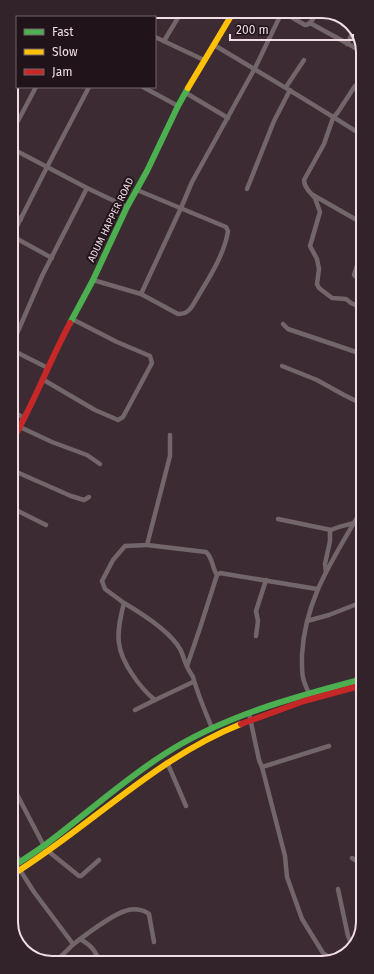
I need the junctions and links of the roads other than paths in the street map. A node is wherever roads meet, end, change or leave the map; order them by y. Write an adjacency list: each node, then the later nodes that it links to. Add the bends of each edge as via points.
1 (178, 18): 9 (street)
2 (230, 18): 11 (street, ADUM HAPPER ROAD)
3 (278, 18): 15 (street)
4 (292, 18): 6 (street, via 305,25)
5 (312, 18): 6 (street)
6 (310, 23): 10 (street)
7 (352, 35): 10 (street)
8 (156, 37): 9 (street)
9 (164, 41): 13 (street)
10 (347, 44): 12 (street)
11 (214, 45): 13 (street, ADUM HAPPER ROAD); 15 (street)
12 (356, 49)
13 (204, 60): 21 (street, ADUM HAPPER ROAD)
14 (304, 60): 20 (street)
15 (255, 68): 20 (street); 24 (street)
16 (356, 86): 25 (street)
17 (35, 88): 23 (street)
18 (88, 88): 28 (street)
19 (145, 88): 22 (street)
20 (288, 89): 25 (street); 30 (street)
21 (186, 93): 22 (street, ADUM HAPPER ROAD); 24 (street)
22 (178, 106): 31 (street, ADUM HAPPER ROAD)
23 (18, 118)
24 (228, 118): 34 (street, via 204,159)
25 (333, 118): 26 (street); 32 (street, via 324,144 304,180)
26 (356, 131)
27 (18, 152): 28 (street)
28 (47, 167): 29 (street); 36 (street)
29 (87, 188): 33 (street); 40 (street)
30 (247, 188)
31 (137, 190): 33 (street, ADUM HAPPER ROAD); 34 (street)
32 (312, 194): 37 (street); 43 (street, via 320,212 310,246 319,269 317,284 332,298 346,300)
33 (127, 207): 41 (street, ADUM HAPPER ROAD)
34 (181, 208): 42 (street); 42 (street, via 226,227 228,230 222,251 188,311 178,314)
35 (18, 217): 36 (street)
36 (21, 219): 38 (street)
37 (356, 220)
38 (18, 225)
39 (18, 240): 40 (street)
40 (52, 258): 46 (street)
41 (93, 280): 42 (street); 44 (street, ADUM HAPPER ROAD)
42 (141, 294)
43 (356, 305)
44 (72, 319): 50 (street, ADUM HAPPER ROAD); 51 (street, via 150,356 152,363 123,417 118,420)
45 (283, 324): 47 (street, via 288,329)
46 (18, 330)
47 (356, 352)
48 (18, 353): 50 (street)
49 (282, 366): 52 (street, via 317,380)
50 (48, 368): 51 (street, ADUM HAPPER ROAD)
51 (42, 379): 54 (street, ADUM HAPPER ROAD)
52 (356, 401)
53 (18, 414): 54 (street)
54 (24, 418): 55 (street, ADUM HAPPER ROAD)
55 (20, 427): 56 (street, ADUM HAPPER ROAD); 58 (street, via 87,455)
56 (18, 430)
57 (170, 435): 67 (street, via 170,456)
58 (100, 464)
59 (18, 473): 60 (street, via 71,496 84,500)
60 (89, 497)
61 (18, 511): 65 (street)
62 (278, 519): 66 (street)
63 (356, 519): 64 (street)
64 (354, 522): 66 (street); 68 (street)
65 (46, 525)
66 (331, 530): 68 (street, via 325,564)
67 (147, 545): 69 (street, via 206,552); 72 (street, via 125,546 112,560 102,581 106,589)
68 (326, 573): 71 (street)
69 (217, 575): 70 (street, via 224,572); 76 (street)
70 (266, 580): 71 (street); 75 (street, via 256,611)
71 (317, 589): 74 (street)
72 (124, 603): 76 (street, via 149,618 181,649); 81 (street, via 119,625 122,653 138,683)
73 (356, 604): 74 (street)
74 (307, 621): 80 (street, via 303,642 302,676)
75 (256, 636)
76 (186, 666): 78 (street)
77 (356, 680): 80 (street)
78 (193, 682): 81 (street); 85 (street)
79 (356, 687): 84 (street, via 319,696)
80 (309, 692): 83 (street)
81 (155, 700): 82 (street)
82 (135, 710)
83 (249, 713): 84 (street); 85 (street)
84 (250, 720): 87 (street, via 206,739); 88 (street)
85 (212, 728): 89 (street, via 163,755)
86 (330, 746): 88 (street)
87 (168, 762): 91 (street); 92 (street)
88 (262, 767): 105 (street, via 285,856 287,877 302,919)
89 (110, 793): 91 (street); 93 (street)
90 (18, 796): 93 (street)
91 (115, 800): 93 (street)
92 (186, 806)
93 (46, 849): 96 (street, via 78,876 82,876); 98 (street); 99 (street)
94 (352, 858): 97 (street)
95 (18, 859): 98 (street)
96 (99, 860)
97 (356, 861)
98 (20, 862)
99 (20, 870): 104 (street)
100 (338, 889): 102 (street)
101 (80, 939): 103 (street, via 120,913 135,909 150,915); 104 (street); 107 (street, via 90,945)
102 (350, 941)
103 (154, 942)
104 (74, 944): 106 (street)
105 (327, 955)
106 (63, 956)
107 (97, 956)

